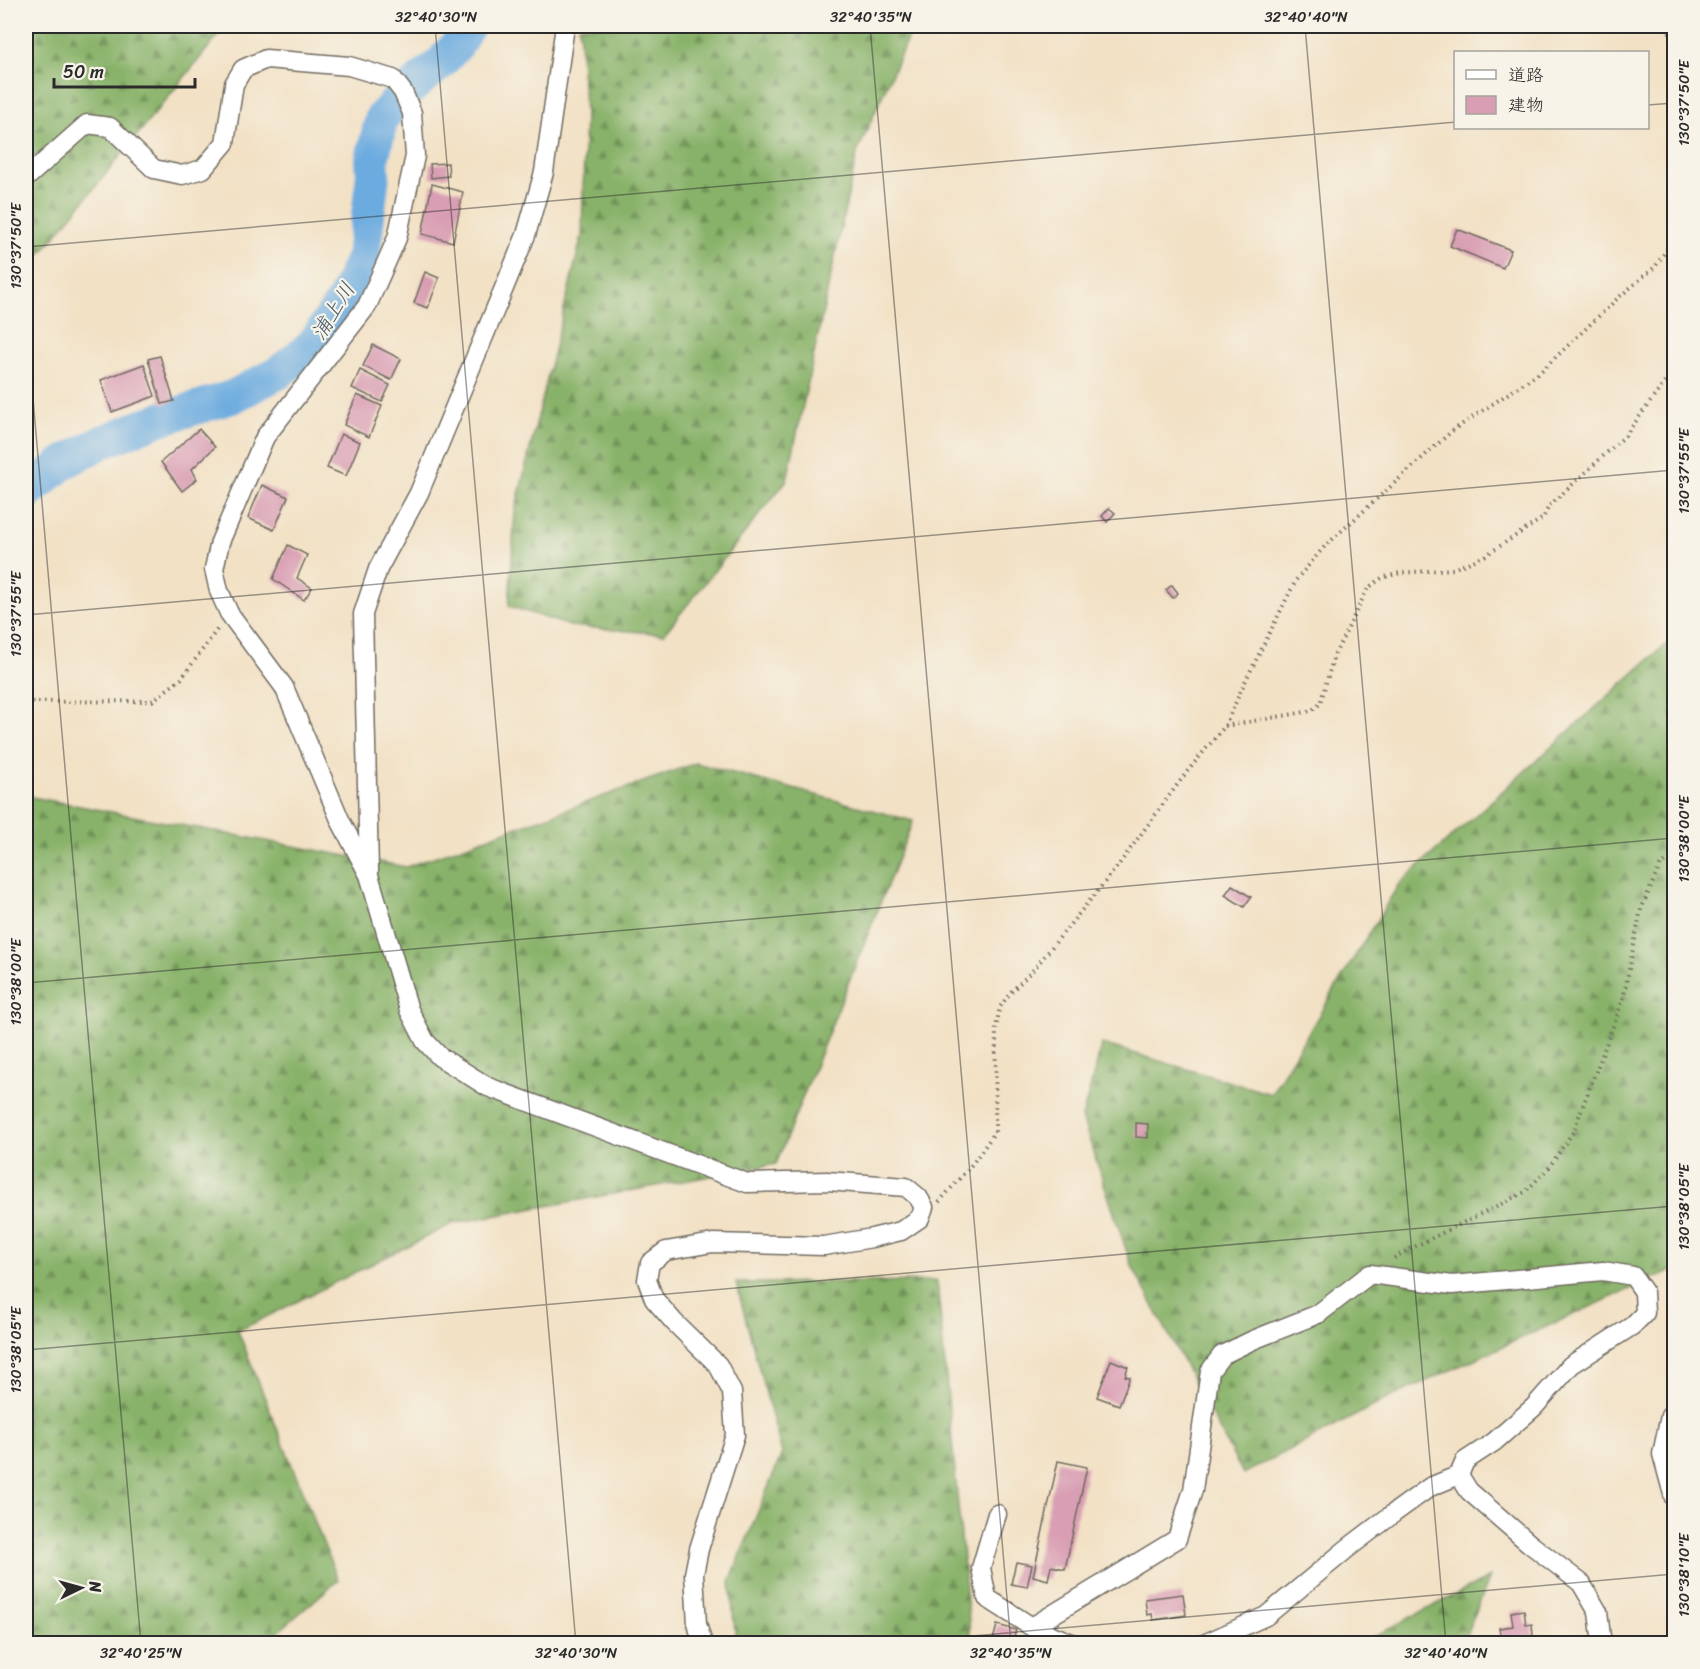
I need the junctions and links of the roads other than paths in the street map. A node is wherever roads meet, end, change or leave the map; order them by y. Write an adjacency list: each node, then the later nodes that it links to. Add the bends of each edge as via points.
1 (566, 26): 3 (street, via 544,172 526,235 419,493 378,569 363,614)
2 (26, 178): 3 (street, via 87,124 110,127 154,169 182,175 203,169 225,143 234,84 243,69 266,59 349,66 393,79 403,92 412,113 415,156 397,238 367,306 265,436 220,542 214,569 228,613 284,687 341,822)
3 (369, 875): 9 (street, via 409,1010 425,1041 440,1057 488,1088 747,1183 827,1181 906,1187 924,1207 920,1218 902,1231 872,1238 824,1246 713,1243 666,1251 650,1263 647,1280 654,1299 718,1365 732,1392 735,1435 694,1574 697,1624)
4 (1674, 1410): 6 (street, via 1662,1454)
5 (1459, 1474): 8 (street, via 1465,1461 1534,1407 1572,1365 1632,1326 1645,1313 1644,1293 1633,1276 1603,1271 1452,1285 1370,1274 1318,1314 1222,1355 1210,1371 1193,1490 1177,1539); 11 (street, via 1430,1487 1394,1513 1266,1616); 12 (street, via 1469,1491 1581,1583 1598,1612)
6 (1674, 1498)
7 (997, 1514): 8 (street, via 981,1568 987,1598)
8 (1032, 1627): 10 (street)
9 (703, 1644)
10 (1074, 1644)
11 (1204, 1644)
12 (1602, 1644)

